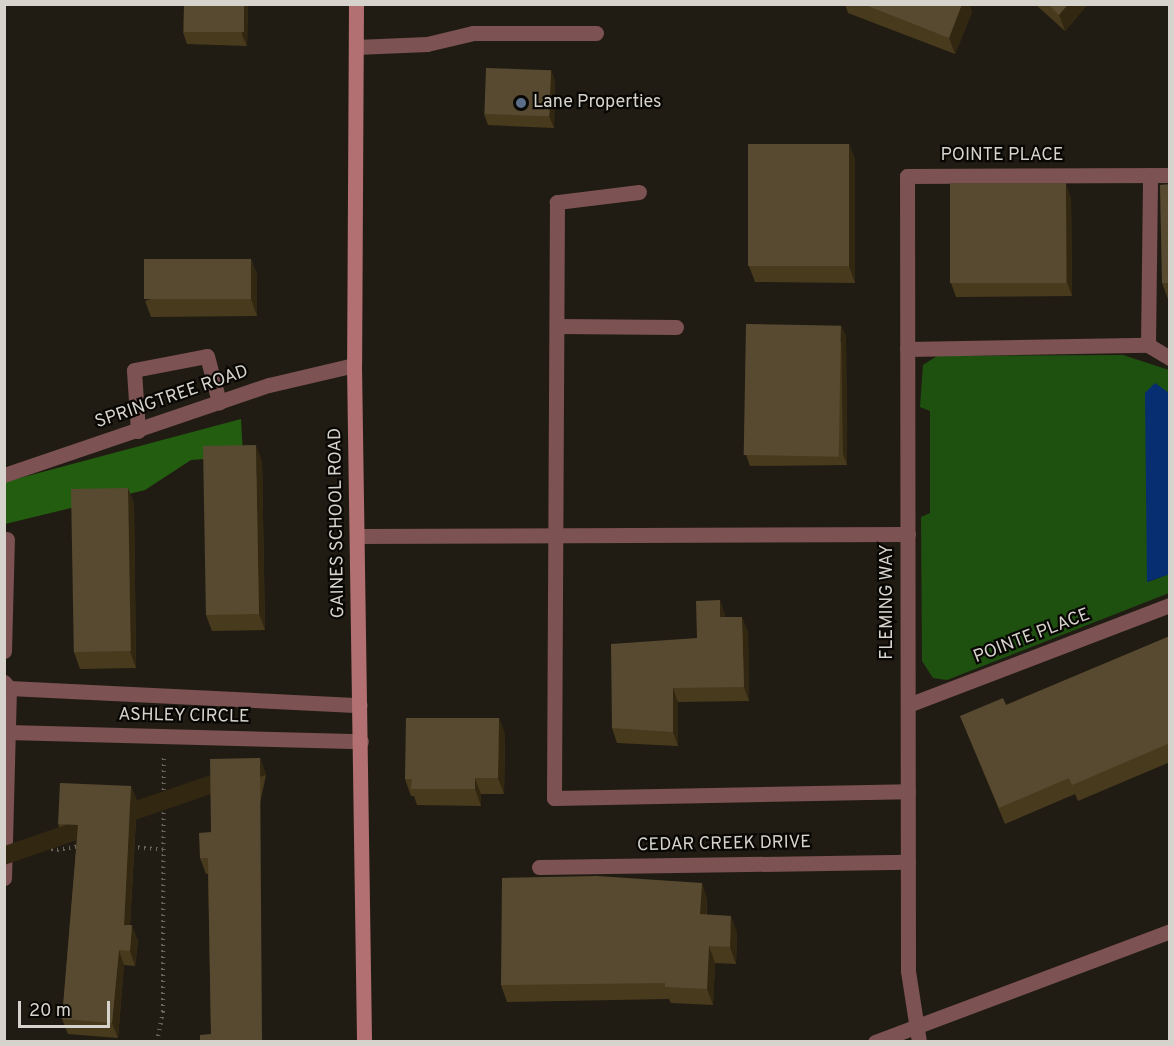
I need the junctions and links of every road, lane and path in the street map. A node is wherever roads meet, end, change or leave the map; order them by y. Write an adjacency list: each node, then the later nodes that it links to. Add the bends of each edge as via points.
1 (356, 4): 3 (main road, GAINES SCHOOL ROAD)
2 (596, 33): 3 (street, via 473,33 427,44)
3 (356, 47): 13 (main road, GAINES SCHOOL ROAD)
4 (1150, 175): 5 (street, POINTE PLACE); 6 (street, POINTE PLACE); 10 (street)
5 (1170, 175)
6 (907, 176): 11 (street, FLEMING WAY)
7 (639, 192): 8 (street, via 557,202)
8 (558, 326): 9 (street); 18 (street)
9 (676, 327)
10 (1148, 345): 11 (street); 12 (street)
11 (907, 349): 17 (street, FLEMING WAY)
12 (1170, 358)
13 (354, 365): 14 (street, SPRINGTREE ROAD); 19 (main road, GAINES SCHOOL ROAD)
14 (219, 402): 15 (street, SPRINGTREE ROAD); 15 (street, via 207,356 134,370)
15 (138, 431): 16 (street, SPRINGTREE ROAD)
16 (4, 475)
17 (908, 534): 18 (street); 25 (street, FLEMING WAY)
18 (558, 535): 19 (street); 29 (street, via 554,798)
19 (358, 536): 24 (main road, GAINES SCHOOL ROAD)
20 (7, 539): 22 (street)
21 (1170, 605): 25 (street, POINTE PLACE)
22 (4, 651)
23 (7, 685): 24 (street, ASHLEY CIRCLE); 26 (street, ASHLEY CIRCLE)
24 (360, 705): 28 (main road, GAINES SCHOOL ROAD)
25 (908, 705): 29 (street, FLEMING WAY)
26 (7, 732): 27 (street, ASHLEY CIRCLE); 30 (street, ASHLEY CIRCLE)
27 (164, 736): 28 (street, ASHLEY CIRCLE); 33 (path)
28 (361, 741): 40 (main road, GAINES SCHOOL ROAD)
29 (908, 791): 34 (street, FLEMING WAY)
30 (5, 843): 31 (path, via 57,850); 36 (street, ASHLEY CIRCLE)
31 (90, 845)
32 (121, 847): 33 (path)
33 (164, 850): 39 (path, via 163,1012)
34 (908, 862): 35 (street, CEDAR CREEK DRIVE); 38 (street, FLEMING WAY, via 908,971)
35 (539, 867)
36 (4, 878)
37 (1170, 931): 38 (street)
38 (917, 1034): 41 (street)
39 (157, 1041)
40 (364, 1041)
41 (875, 1041)

